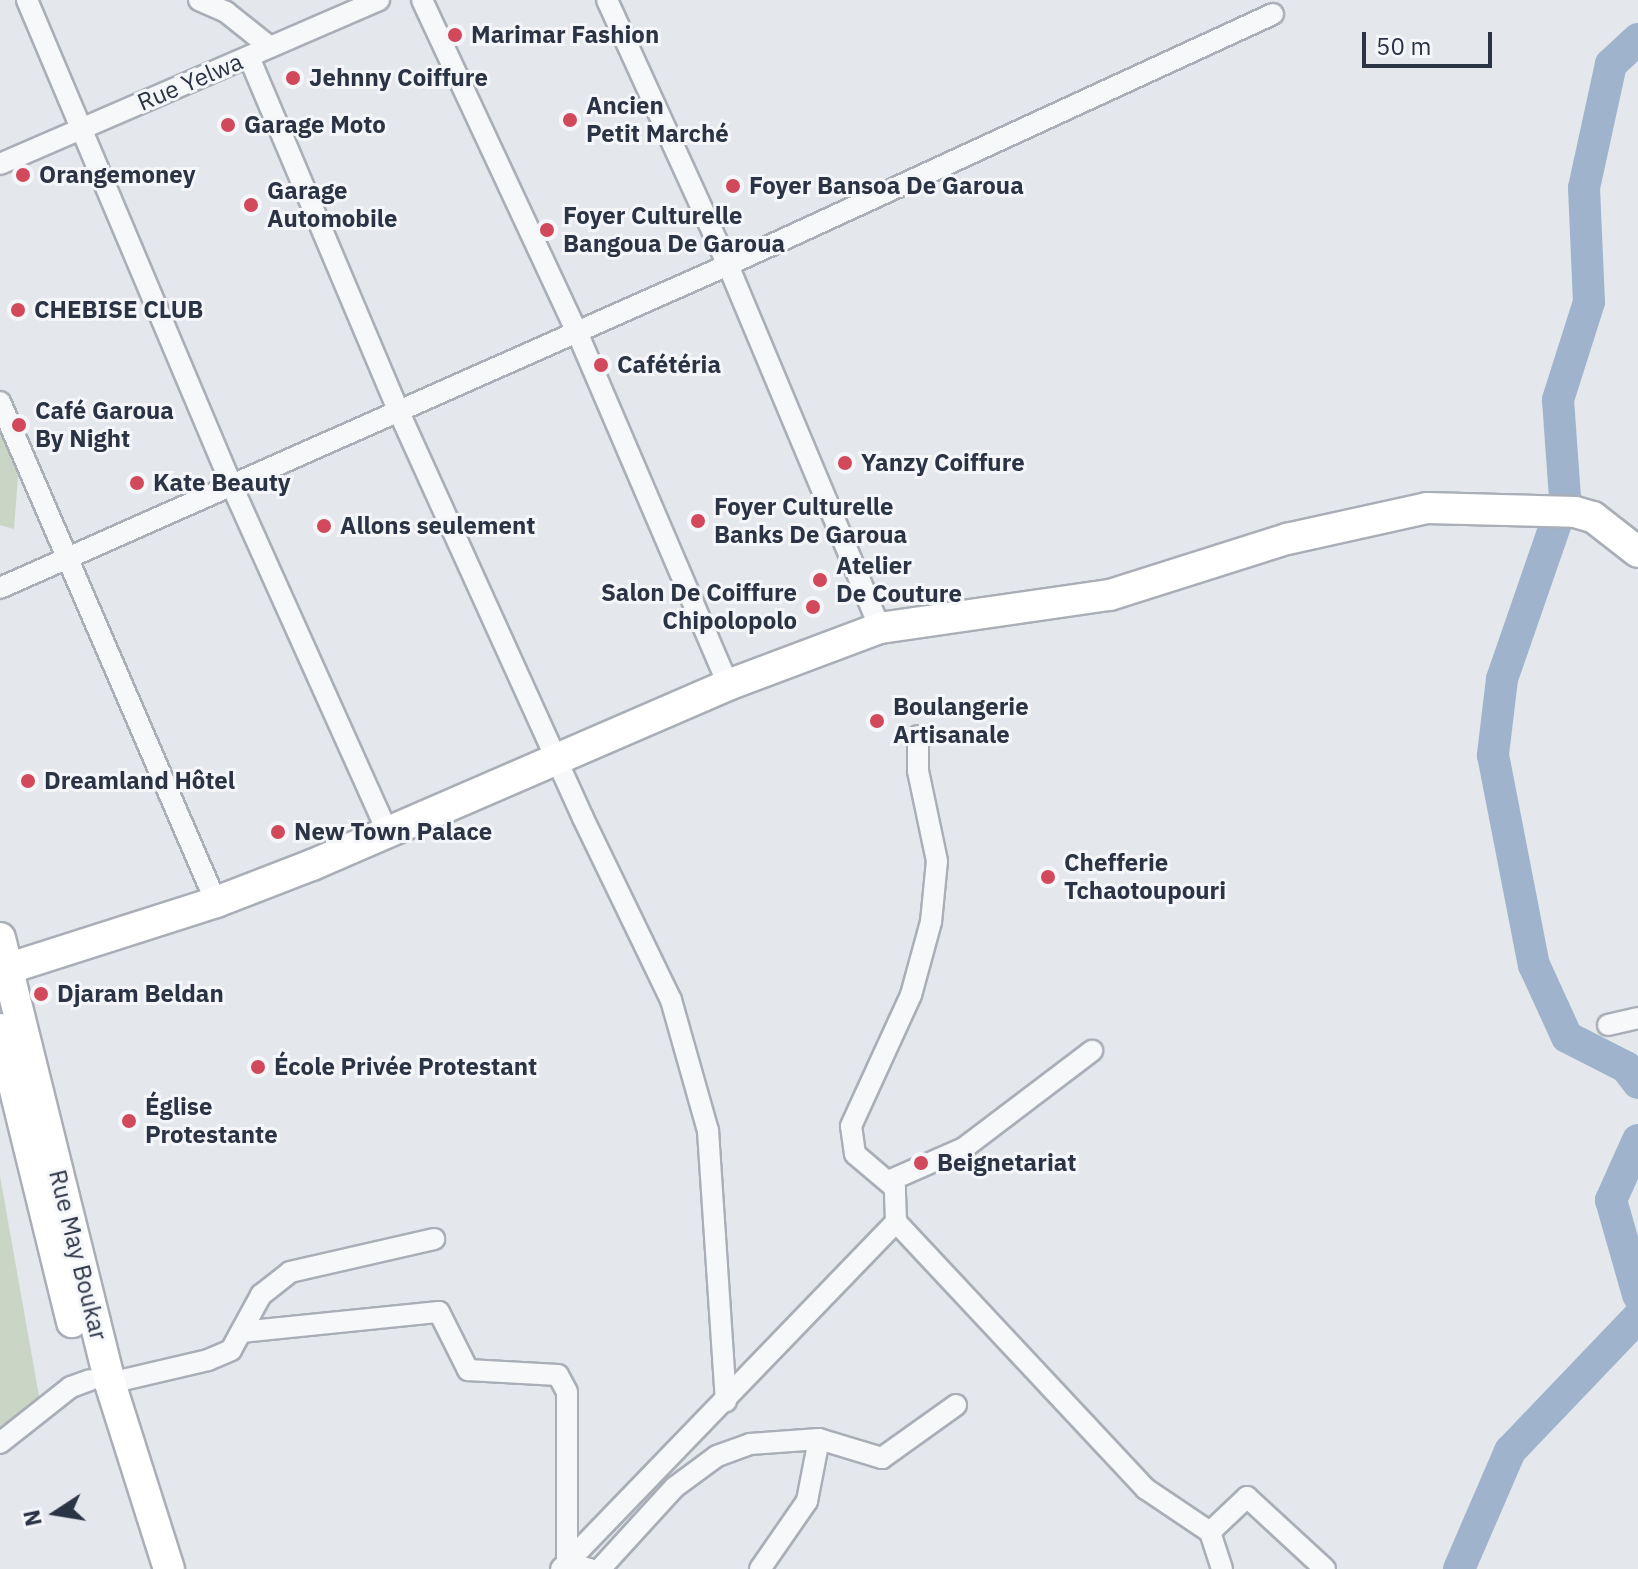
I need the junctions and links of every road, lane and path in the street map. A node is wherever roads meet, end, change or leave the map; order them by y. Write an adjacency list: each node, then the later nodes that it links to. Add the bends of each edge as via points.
1 (27, 0): 9 (street)
2 (199, 0): 7 (street, via 226,12)
3 (379, 0): 7 (street, Rue Yelwa)
4 (422, 0): 12 (street)
5 (607, 0): 11 (street)
6 (1273, 14): 11 (street)
7 (270, 47): 8 (street, Rue Yelwa)
8 (249, 57): 9 (street, Rue Yelwa); 14 (street)
9 (81, 129): 10 (street, Rue Yelwa); 15 (street)
10 (0, 164)
11 (728, 265): 12 (street); 19 (street)
12 (577, 332): 14 (street); 20 (street)
13 (0, 402): 17 (street)
14 (398, 410): 15 (street); 22 (street)
15 (232, 486): 17 (street); 23 (street)
16 (1638, 552): 19 (street, via 1593,517 1481,506 1365,518 1110,595)
17 (71, 558): 18 (street); 24 (street)
18 (0, 588)
19 (880, 628): 20 (street)
20 (728, 685): 22 (street)
21 (918, 736): 31 (street, via 918,771 937,861 931,922 911,995 851,1126 855,1154)
22 (557, 759): 23 (street); 36 (street, via 666,988 698,1080 708,1131)
23 (388, 833): 24 (street)
24 (216, 902): 26 (street)
25 (0, 938): 26 (street, Rue May Boukar)
26 (4, 970): 35 (street, Rue May Boukar)
27 (1638, 1018): 28 (street)
28 (1608, 1025)
29 (0, 1029): 35 (street, Rue May Boukar)
30 (1092, 1051): 31 (street, via 964,1148)
31 (891, 1180): 32 (street, via 898,1200)
32 (896, 1222): 36 (street); 40 (street, via 1146,1489)
33 (434, 1239): 34 (street, via 290,1272 261,1295)
34 (241, 1332): 35 (street, via 234,1348 208,1360); 41 (street, via 439,1312 468,1370 558,1375 567,1392)
35 (100, 1382): 39 (street, via 63,1392); 42 (street, Rue May Boukar); 43 (street, Rue May Boukar)
36 (726, 1401): 41 (street)
37 (956, 1405): 38 (street, via 882,1458)
38 (819, 1439): 45 (street, via 750,1444 717,1456 675,1487); 46 (street, via 807,1501)
39 (0, 1443)
40 (1210, 1532): 47 (street); 48 (street, via 1247,1497)
41 (564, 1566): 44 (street)
42 (149, 1569)
43 (169, 1569)
44 (590, 1569)
45 (600, 1569)
46 (760, 1569)
47 (1222, 1569)
48 (1325, 1569)

